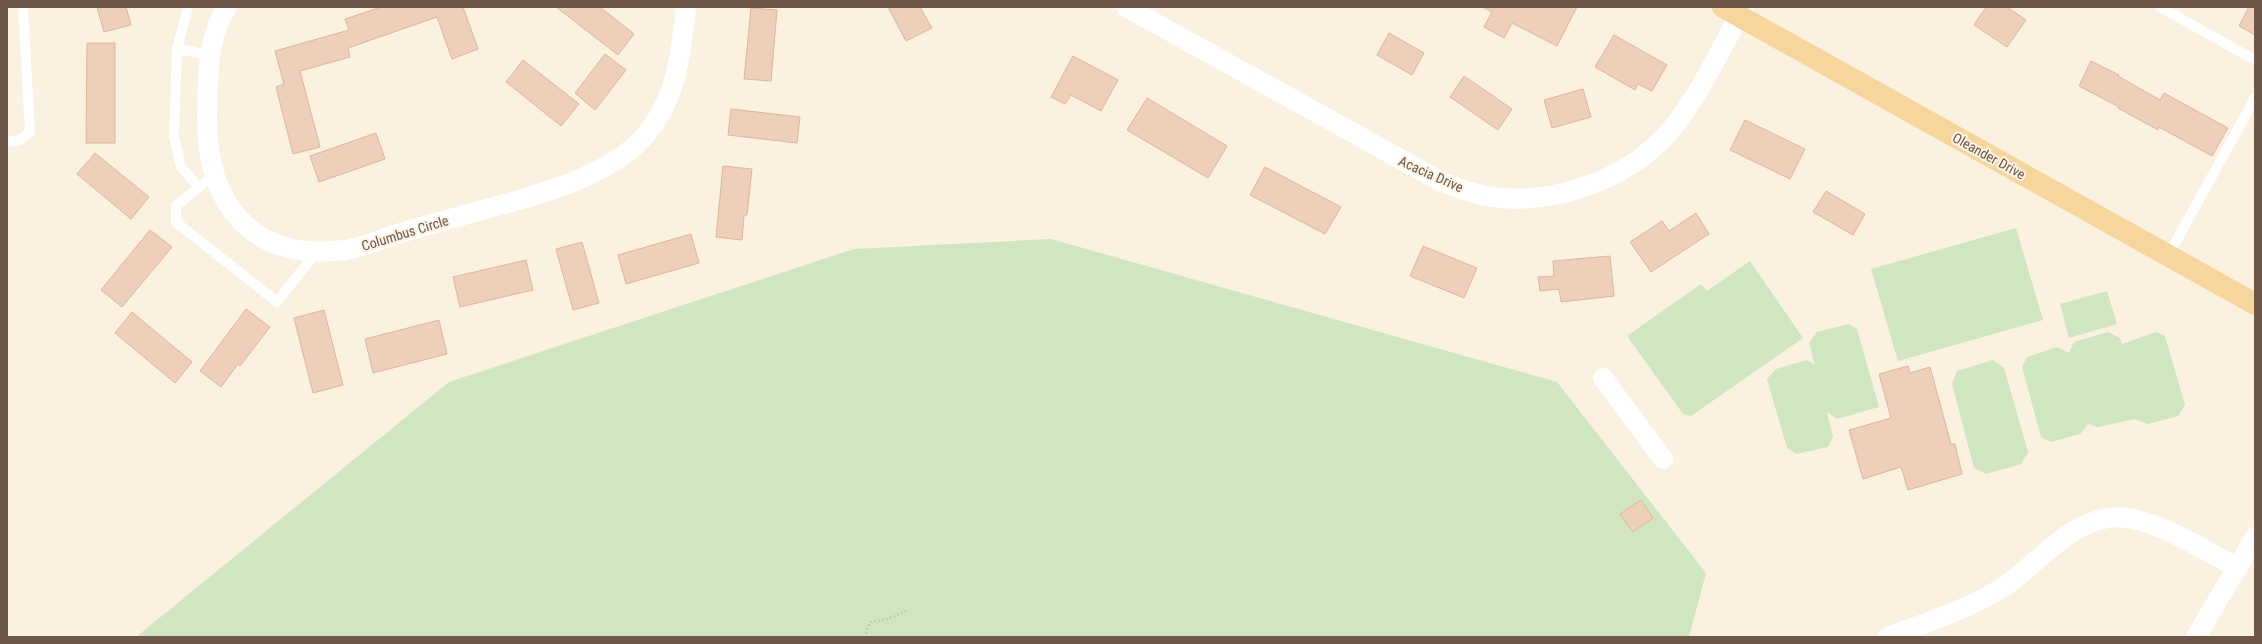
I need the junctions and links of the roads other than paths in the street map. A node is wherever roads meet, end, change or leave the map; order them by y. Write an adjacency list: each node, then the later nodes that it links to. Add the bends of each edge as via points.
1 (23, 7): 12 (lane, via 30,132 20,140)
2 (188, 7): 8 (lane)
3 (227, 7): 9 (street, Columbus Circle, via 219,20)
4 (686, 7): 14 (street, Columbus Circle, via 676,74 670,96 659,118 623,157 578,180 506,203 360,247)
5 (1126, 7): 7 (street, Acacia Drive, via 1401,162 1440,181 1479,194 1519,197 1540,196 1580,188 1621,171 1649,151 1679,119 1695,95)
6 (2160, 7): 10 (lane)
7 (1735, 10): 15 (main road, Oleander Drive)
8 (177, 50): 9 (lane); 13 (lane, via 174,136 181,167)
9 (210, 55): 13 (street, Columbus Circle)
10 (2255, 60)
11 (2255, 98): 15 (lane)
12 (7, 142)
13 (207, 181): 14 (street, Columbus Circle, via 246,226 288,248); 14 (lane, via 176,206 176,222 277,302)
14 (316, 252)
15 (2168, 256): 16 (main road, Oleander Drive)
16 (2255, 304)
17 (1603, 378): 18 (street)
18 (1663, 460)
19 (2255, 537): 20 (street)
20 (2238, 568): 21 (street, via 2145,521 2109,518 2087,525 2069,535 1992,594); 22 (street)
21 (1888, 637)
22 (2196, 637)

